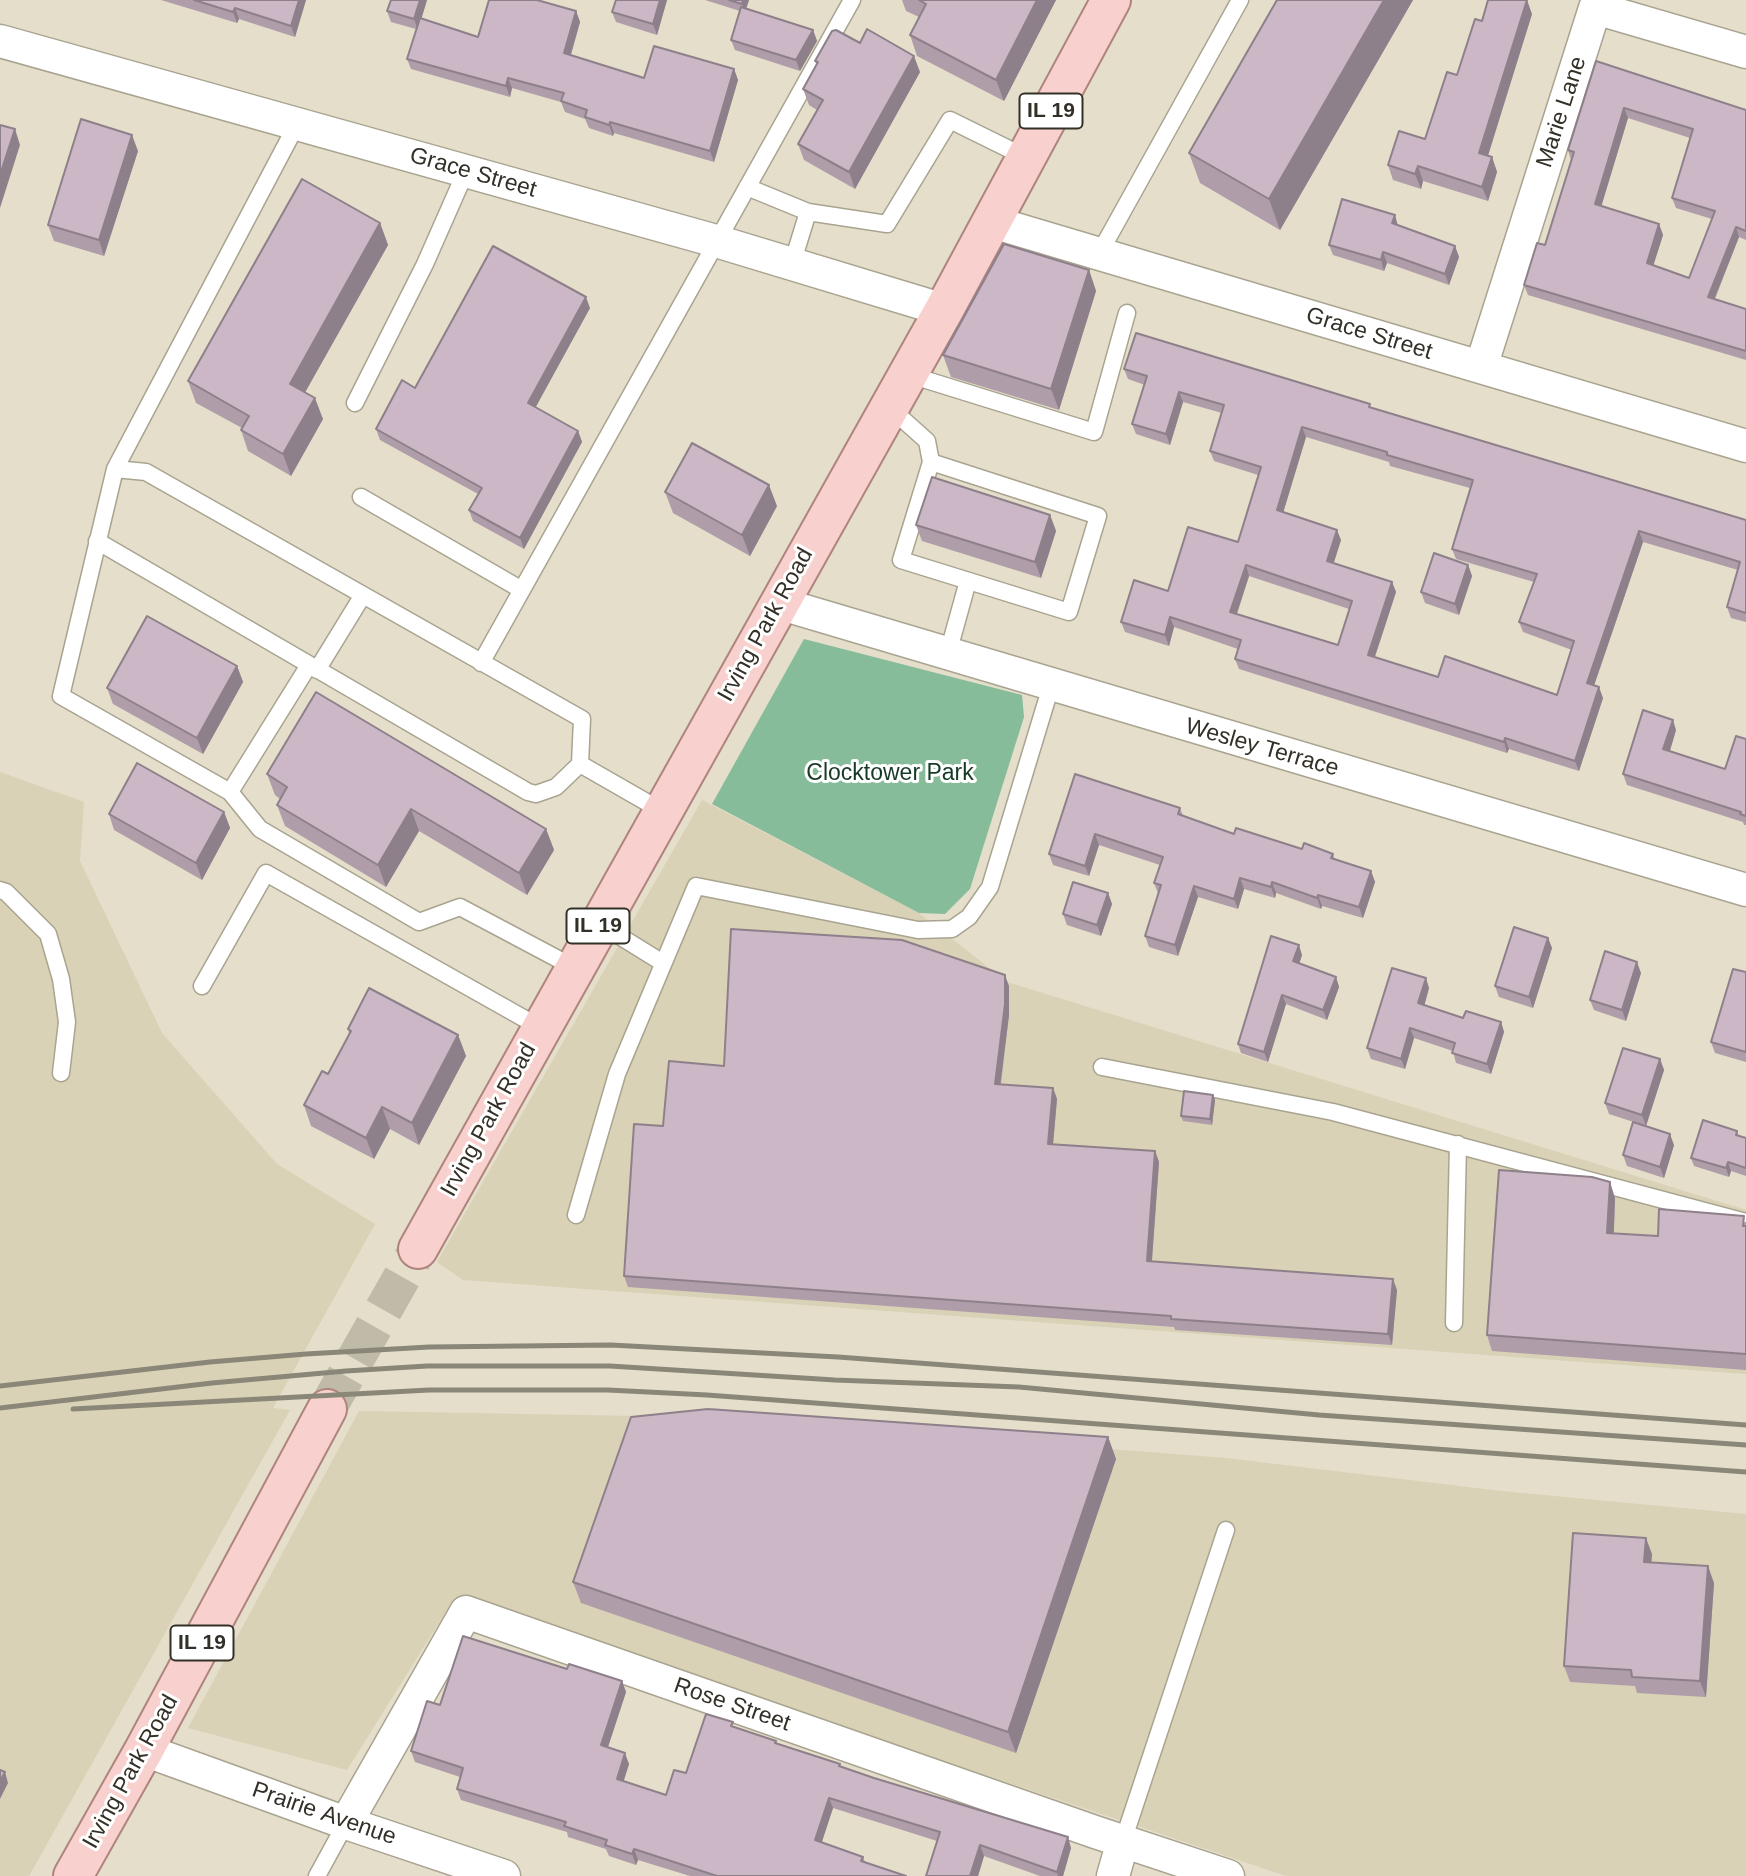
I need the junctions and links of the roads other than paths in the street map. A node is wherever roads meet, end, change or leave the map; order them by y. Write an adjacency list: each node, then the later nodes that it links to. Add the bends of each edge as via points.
1 (852, 0): 9 (lane)
2 (1111, 0): 7 (main road, Irving Park Road / IL 19)
3 (1240, 0): 13 (lane)
4 (0, 41): 6 (street, Grace Street)
5 (1746, 52): 17 (street, Marie Lane, via 1595,8)
6 (297, 124): 8 (street, Grace Street); 22 (lane)
7 (1025, 157): 10 (lane, via 950,120 887,224); 11 (main road, Irving Park Road / IL 19)
8 (466, 172): 12 (street, Grace Street); 19 (lane)
9 (747, 187): 10 (lane); 12 (lane)
10 (808, 212): 14 (lane)
11 (992, 222): 13 (street, Grace Street); 15 (main road, Irving Park Road / IL 19)
12 (716, 242): 14 (street, Grace Street); 26 (lane)
13 (1099, 254): 17 (street, Grace Street)
14 (792, 264): 15 (street, Grace Street)
15 (944, 310): 18 (main road, Irving Park Road / IL 19)
16 (1127, 313): 18 (lane, via 1094,432)
17 (1481, 367): 20 (street, Grace Street)
18 (898, 391): 21 (lane, via 927,441); 28 (main road, Irving Park Road / IL 19)
19 (355, 403)
20 (1746, 446)
21 (931, 462): 25 (lane, via 901,560); 25 (lane, via 1098,516 1069,612)
22 (115, 469): 24 (lane); 27 (lane, via 146,472)
23 (361, 497): 26 (lane)
24 (97, 541): 31 (lane); 34 (lane, via 61,696)
25 (968, 581): 29 (lane)
26 (522, 590): 30 (lane)
27 (363, 595): 30 (lane); 31 (lane)
28 (778, 603): 29 (street, Wesley Terrace); 35 (main road, Irving Park Road / IL 19)
29 (948, 653): 32 (street, Wesley Terrace)
30 (481, 663): 33 (lane, via 582,719)
31 (313, 667): 33 (lane, via 528,792 556,787); 34 (lane)
32 (1051, 686): 37 (street, Wesley Terrace); 39 (lane, via 989,887 969,918 952,929 918,930 696,886)
33 (580, 764): 35 (lane)
34 (230, 792): 40 (lane, via 260,830 419,922 460,907)
35 (662, 811): 38 (main road, Irving Park Road / IL 19)
36 (0, 890): 44 (lane, via 48,934 67,1022)
37 (1746, 890)
38 (599, 924): 39 (lane); 40 (main road, Irving Park Road / IL 19)
39 (663, 963): 46 (lane, via 617,1074)
40 (575, 968): 42 (main road, Irving Park Road / IL 19)
41 (202, 986): 42 (lane, via 266,873)
42 (541, 1028): 48 (main road, Irving Park Road / IL 19)
43 (1102, 1067): 45 (lane, via 1333,1112)
44 (61, 1073)
45 (1458, 1144): 47 (lane); 49 (lane)
46 (576, 1215)
47 (1746, 1222)
48 (418, 1249)
49 (1454, 1324)
50 (327, 1409): 52 (main road, Irving Park Road / IL 19)
51 (1226, 1530): 54 (lane)
52 (144, 1750): 53 (street, Prairie Avenue); 55 (main road, Irving Park Road / IL 19)
53 (346, 1823): 54 (street, Rose Street, via 466,1612); 56 (lane); 57 (street, Prairie Avenue)
54 (1123, 1841): 58 (street); 59 (street, Rose Street)
55 (73, 1876)
56 (317, 1876)
57 (505, 1876)
58 (1113, 1876)
59 (1228, 1876)

